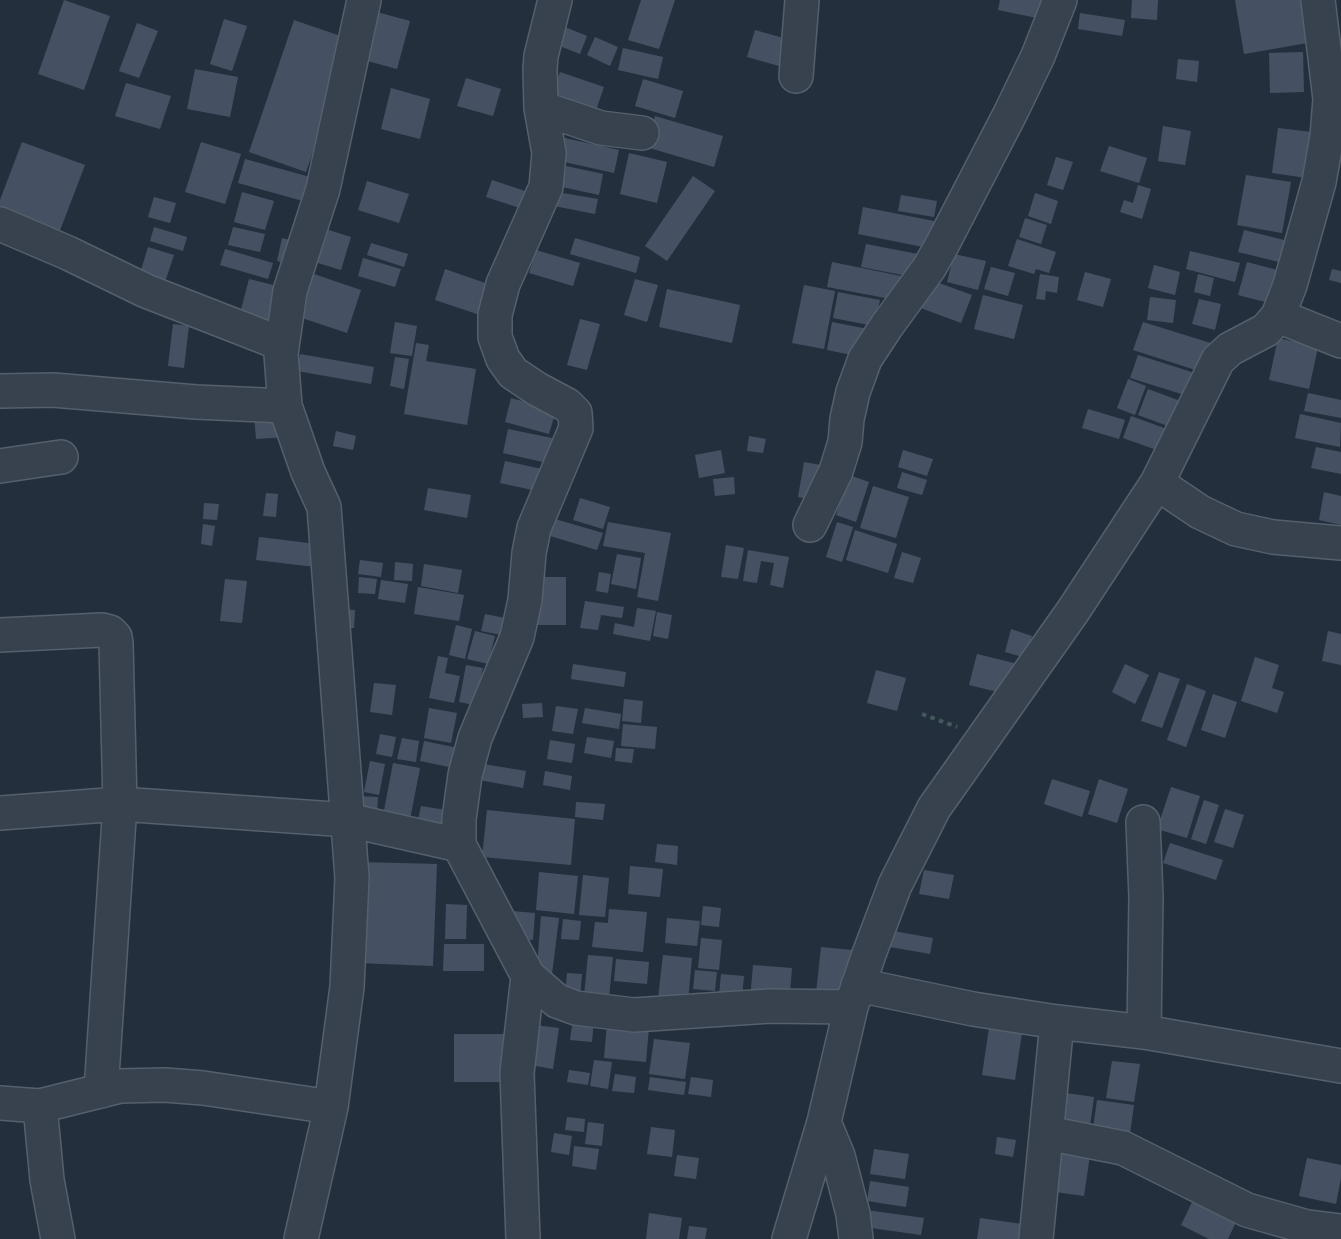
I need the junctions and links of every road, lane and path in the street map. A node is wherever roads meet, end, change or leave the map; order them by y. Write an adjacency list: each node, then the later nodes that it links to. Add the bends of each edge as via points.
1 (364, 0): 12 (street, via 323,189 290,291)
2 (555, 0): 7 (street, via 542,56)
3 (802, 0): 6 (street)
4 (1060, 0): 18 (street, via 1038,56 941,247 865,359 853,392 836,471)
5 (1318, 0): 10 (street, via 1330,99 1327,137 1319,182)
6 (796, 76)
7 (541, 108): 8 (street, via 601,128); 27 (street, via 549,153 546,187 503,284 495,315 495,337 502,358 513,373 567,405 574,413 576,428 534,528 517,637 465,775)
8 (642, 133)
9 (0, 224): 12 (street, via 146,291)
10 (1278, 316): 11 (street); 17 (street, via 1266,330 1218,360)
11 (1341, 341)
12 (282, 344): 14 (street)
13 (3, 383): 14 (street, via 196,402)
14 (285, 406): 25 (street, via 324,507)
15 (61, 457): 16 (street)
16 (0, 466)
17 (1157, 483): 19 (street, via 1200,512 1236,529 1273,537); 22 (street, via 1073,611)
18 (810, 525)
19 (1341, 543)
20 (0, 635): 23 (street, via 102,630 115,637)
21 (922, 714): 22 (path)
22 (983, 737): 29 (street, via 929,818 895,885)
23 (120, 804): 24 (street); 25 (street); 33 (street)
24 (0, 813)
25 (348, 819): 27 (street); 36 (street, via 352,878 347,987)
26 (1143, 822): 31 (street)
27 (459, 845): 28 (street)
28 (528, 976): 29 (street, via 557,1001 601,1013 633,1015); 43 (street, via 517,1074)
29 (855, 996): 30 (street); 37 (street)
30 (1057, 1022): 31 (street); 38 (street)
31 (1144, 1032): 32 (street)
32 (1341, 1066)
33 (100, 1091): 35 (street); 36 (street, via 131,1085 175,1086)
34 (0, 1103): 35 (street)
35 (40, 1106): 41 (street)
36 (331, 1107): 42 (street)
37 (824, 1122): 44 (street); 45 (street, via 838,1156)
38 (1047, 1133): 40 (street, via 1123,1148 1247,1210); 46 (street)
39 (1339, 1223): 40 (street)
40 (1256, 1227)
41 (58, 1239)
42 (301, 1239)
43 (523, 1239)
44 (789, 1239)
45 (856, 1239)
46 (1036, 1239)

